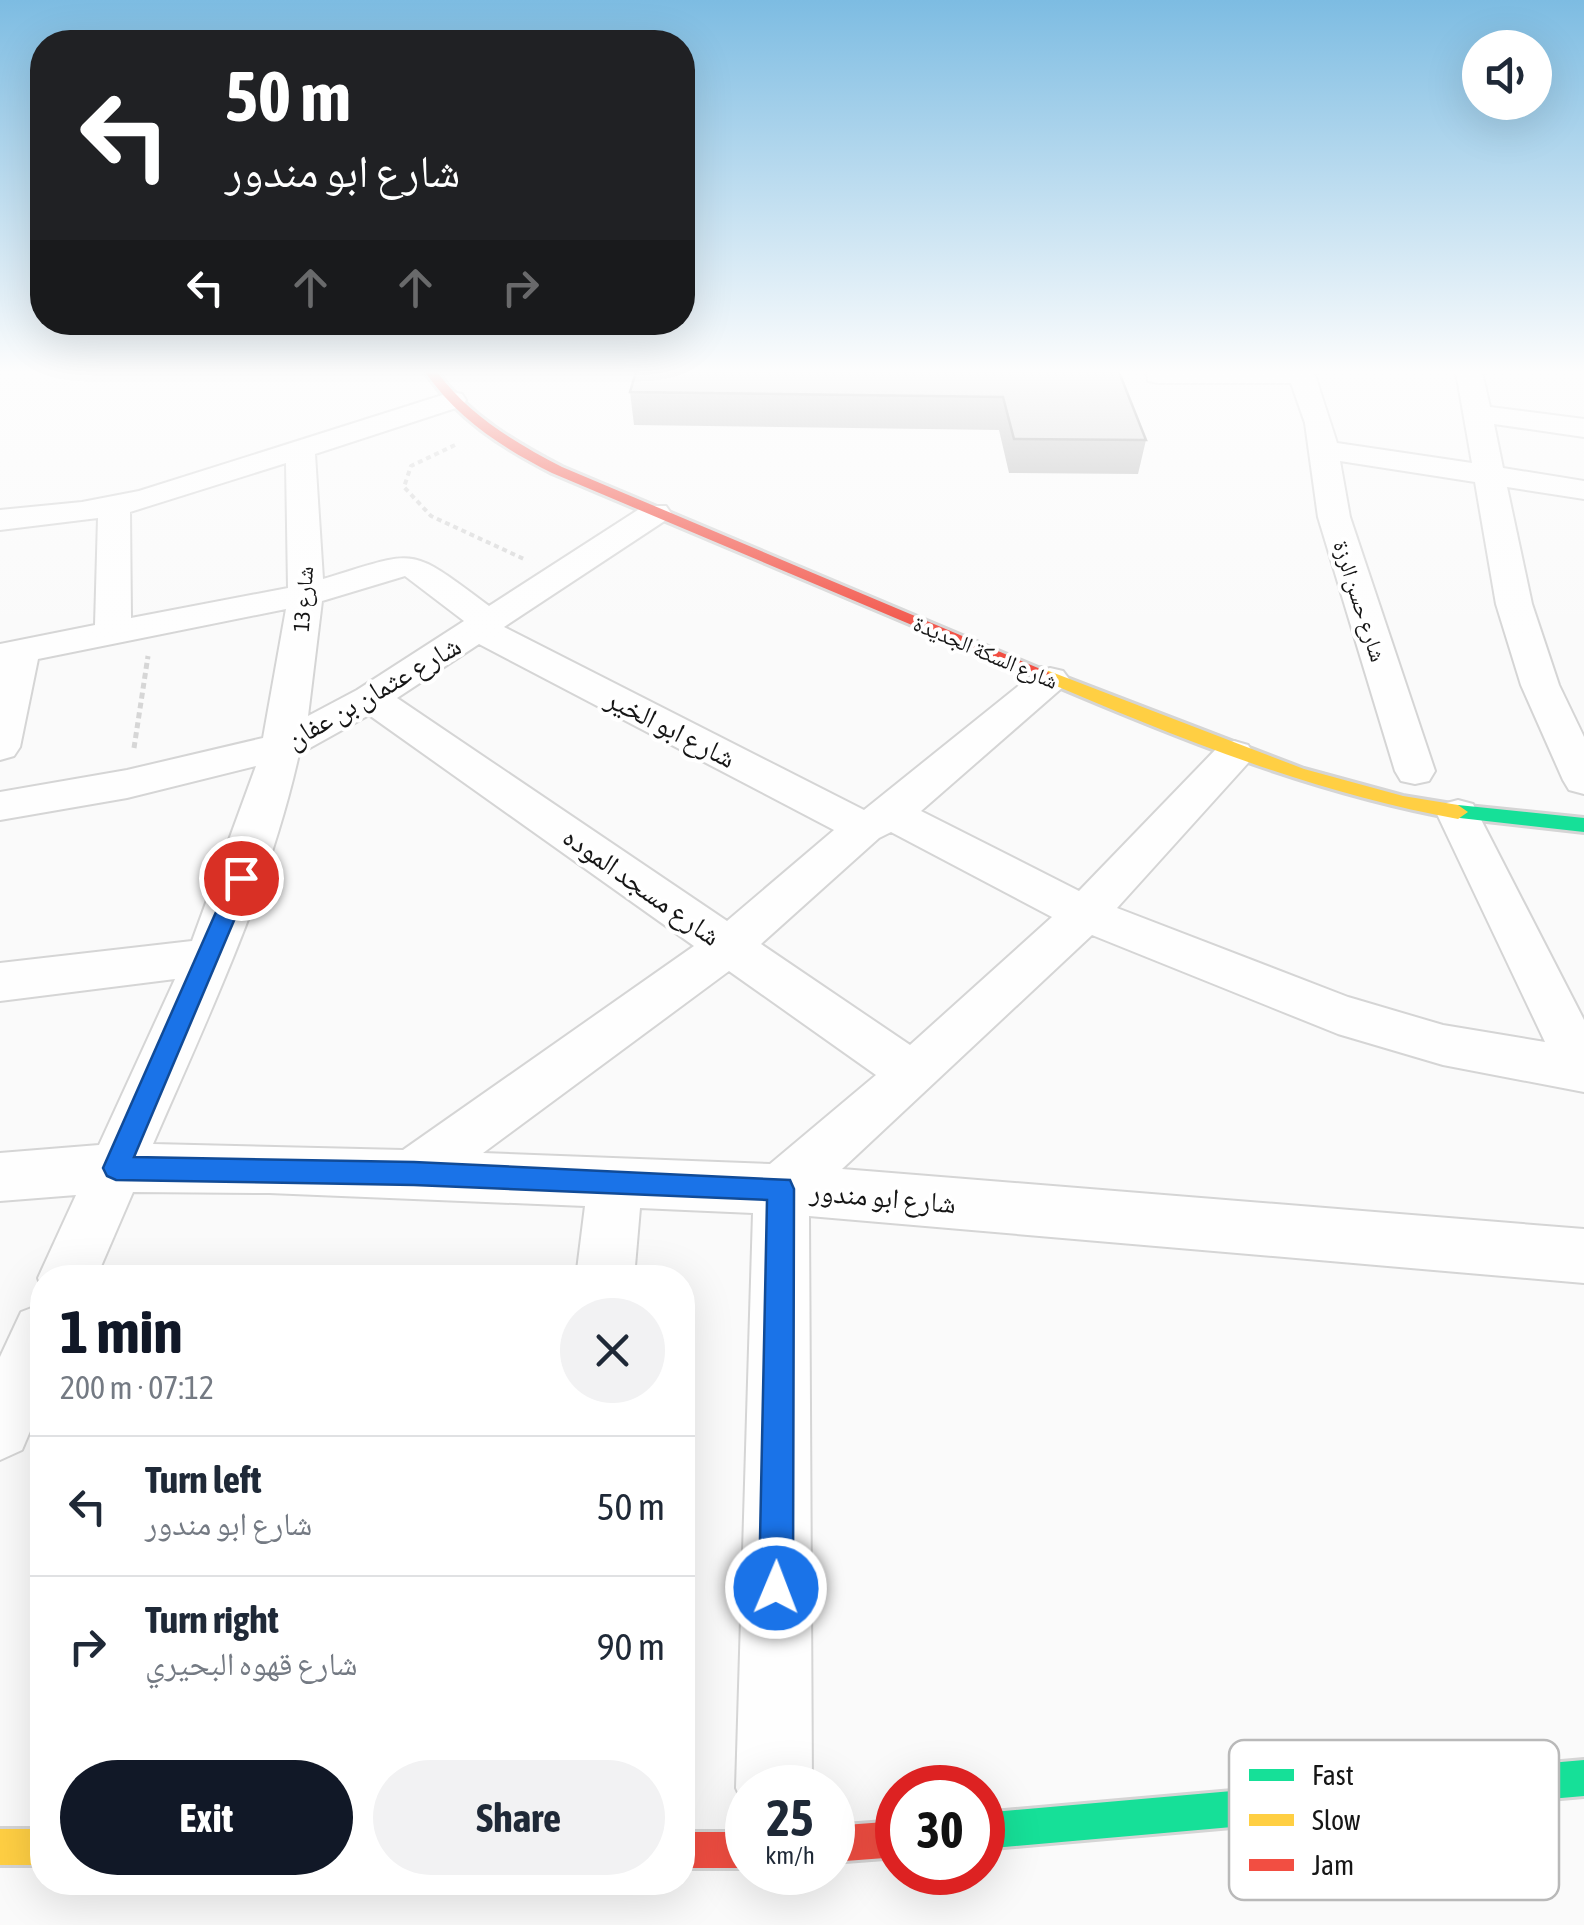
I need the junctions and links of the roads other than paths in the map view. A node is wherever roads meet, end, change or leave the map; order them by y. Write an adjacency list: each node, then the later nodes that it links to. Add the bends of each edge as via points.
1 (258, 462): 9 (street)
2 (301, 462): 12 (street, شارع 13)
3 (543, 462): 10 (main road, شارع السكة الجديدة)
4 (1324, 462): 21 (street, شارع حسن الرزة, via 1334,517)
5 (1406, 462): 7 (street)
6 (1485, 462): 7 (street)
7 (1487, 475): 8 (street); 22 (street, via 1514,604)
8 (1584, 490)
9 (114, 506): 11 (street); 14 (street)
10 (655, 514): 13 (street, شارع عثمان بن عفان); 16 (main road, شارع السكة الجديدة)
11 (0, 520)
12 (305, 595): 13 (street, شارع ابو الخير, via 405,565); 14 (street); 19 (street, شارع 13)
13 (484, 626): 17 (street, شارع عثمان بن عفان); 25 (street, شارع ابو الخير)
14 (113, 632): 15 (street)
15 (10, 653): 18 (street)
16 (1050, 679): 20 (main road, شارع السكة الجديدة); 25 (street)
17 (370, 698): 19 (street, شارع عثمان بن عفان); 28 (street, شارع مسجد الموده)
18 (0, 747)
19 (281, 747): 23 (street, شارع عثمان بن عفان); 29 (street, شارع 13, via 248,860)
20 (1234, 754): 24 (main road, شارع السكة الجديدة, via 1342,791); 27 (street)
21 (1414, 771)
22 (1579, 786)
23 (0, 806)
24 (1458, 814): 26 (main road, شارع السكة الجديدة); 31 (street)
25 (877, 821): 27 (street, شارع ابو الخير); 28 (street)
26 (1584, 825)
27 (1085, 914): 31 (street, شارع ابو الخير, via 1338,1014 1444,1046); 32 (street)
28 (729, 946): 32 (street, شارع مسجد الموده); 34 (street)
29 (209, 958): 30 (street); 33 (street, شارع 13)
30 (0, 982)
31 (1584, 1071)
32 (914, 1074): 37 (street)
33 (116, 1168): 34 (street, شارع ابو مندور); 35 (street, شارع ابو مندور); 39 (street, شارع 13)
34 (414, 1173): 36 (street, شارع ابو مندور)
35 (0, 1176)
36 (614, 1182): 37 (street, شارع ابو مندور); 40 (street)
37 (780, 1189): 38 (street, شارع ابو مندور); 43 (street)
38 (1584, 1256)
39 (73, 1265)
40 (606, 1265)
41 (30, 1360): 42 (street)
42 (0, 1428)
43 (774, 1765)
44 (1584, 1778): 45 (main road)
45 (1559, 1780)
46 (1229, 1809): 47 (main road)
47 (1005, 1829)
48 (0, 1847): 49 (main road)
49 (30, 1847)
50 (695, 1850): 51 (main road)
51 (725, 1850)

